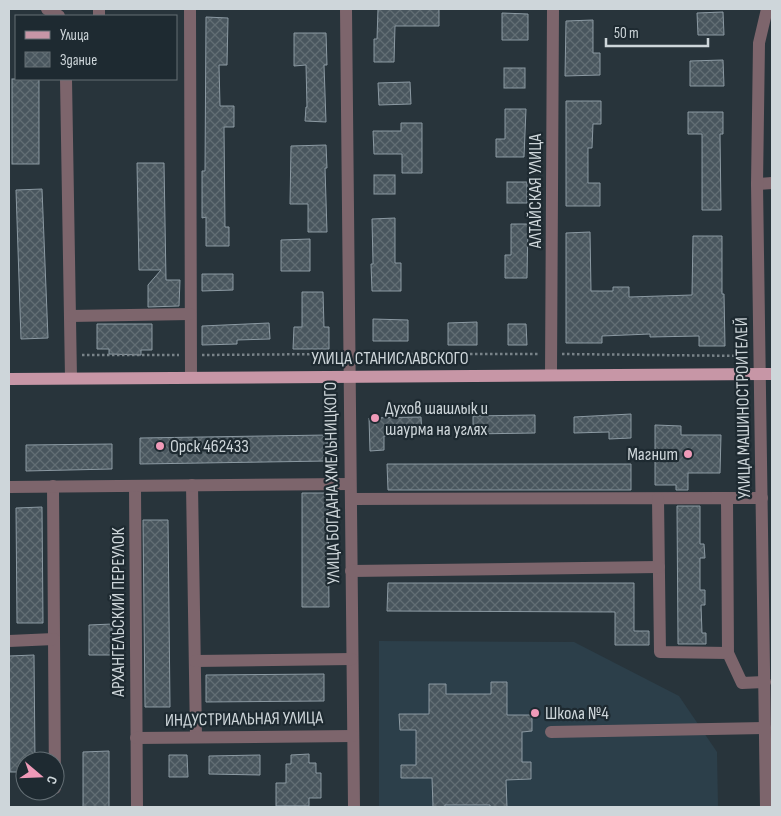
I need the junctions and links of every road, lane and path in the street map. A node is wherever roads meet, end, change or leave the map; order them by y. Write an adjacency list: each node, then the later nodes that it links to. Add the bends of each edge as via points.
1 (190, 9): 8 (street)
2 (346, 9): 10 (street, УЛИЦА БОГДАНА ХМЕЛЬНИЦКОГО)
3 (553, 9): 11 (street, АЛТАЙСКАЯ УЛИЦА)
4 (767, 9): 7 (street, УЛИЦА МАШИНОСТРОИТЕЛЕЙ, via 759,43)
5 (66, 80): 9 (street)
6 (772, 183): 7 (street)
7 (757, 184): 14 (street, УЛИЦА МАШИНОСТРОИТЕЛЕЙ)
8 (190, 314): 9 (street); 13 (street)
9 (70, 316): 12 (street)
10 (348, 354): 11 (path); 13 (path); 17 (street, УЛИЦА БОГДАНА ХМЕЛЬНИЦКОГО)
11 (551, 354): 14 (path); 15 (street, АЛТАЙСКАЯ УЛИЦА)
12 (71, 355): 13 (path); 19 (street)
13 (190, 355): 18 (street)
14 (760, 356): 16 (street, УЛИЦА МАШИНОСТРОИТЕЛЕЙ)
15 (551, 374): 16 (main road, УЛИЦА СТАНИСЛАВСКОГО); 17 (main road, УЛИЦА СТАНИСЛАВСКОГО)
16 (766, 374): 23 (street, УЛИЦА МАШИНОСТРОИТЕЛЕЙ)
17 (348, 376): 18 (main road, УЛИЦА СТАНИСЛАВСКОГО); 21 (street, УЛИЦА БОГДАНА ХМЕЛЬНИЦКОГО)
18 (191, 377): 19 (main road, УЛИЦА СТАНИСЛАВСКОГО)
19 (71, 378): 20 (main road, УЛИЦА СТАНИСЛАВСКОГО)
20 (9, 379)
21 (350, 484): 22 (street); 29 (street, УЛИЦА БОГДАНА ХМЕЛЬНИЦКОГО)
22 (192, 485): 25 (street); 38 (street)
23 (767, 485): 28 (street, УЛИЦА МАШИНОСТРОИТЕЛЕЙ)
24 (53, 486): 25 (street); 26 (street); 34 (street)
25 (135, 486): 44 (street, АРХАНГЕЛЬСКИЙ ПЕРЕУЛОК)
26 (9, 487)
27 (727, 498): 28 (street); 30 (street); 36 (street)
28 (762, 498): 33 (street, УЛИЦА МАШИНОСТРОИТЕЛЕЙ)
29 (351, 499): 30 (street); 32 (street, УЛИЦА БОГДАНА ХМЕЛЬНИЦКОГО)
30 (658, 499): 31 (street)
31 (659, 567): 32 (street); 36 (street, via 660,652)
32 (351, 571): 37 (street, УЛИЦА БОГДАНА ХМЕЛЬНИЦКОГО)
33 (768, 624): 39 (street, УЛИЦА МАШИНОСТРОИТЕЛЕЙ)
34 (54, 640): 35 (street); 45 (street)
35 (9, 641)
36 (728, 653): 39 (street, via 742,683)
37 (352, 659): 38 (street); 42 (street, УЛИЦА БОГДАНА ХМЕЛЬНИЦКОГО)
38 (194, 661): 43 (street)
39 (765, 682): 40 (street, УЛИЦА МАШИНОСТРОИТЕЛЕЙ)
40 (765, 728): 41 (street); 48 (street, УЛИЦА МАШИНОСТРОИТЕЛЕЙ)
41 (551, 732)
42 (353, 736): 43 (street, ИНДУСТРИАЛЬНАЯ УЛИЦА); 47 (street, УЛИЦА БОГДАНА ХМЕЛЬНИЦКОГО)
43 (196, 737): 44 (street, ИНДУСТРИАЛЬНАЯ УЛИЦА)
44 (136, 738): 46 (street, АРХАНГЕЛЬСКИЙ ПЕРЕУЛОК)
45 (55, 751)
46 (136, 807)
47 (354, 807)
48 (766, 807)

